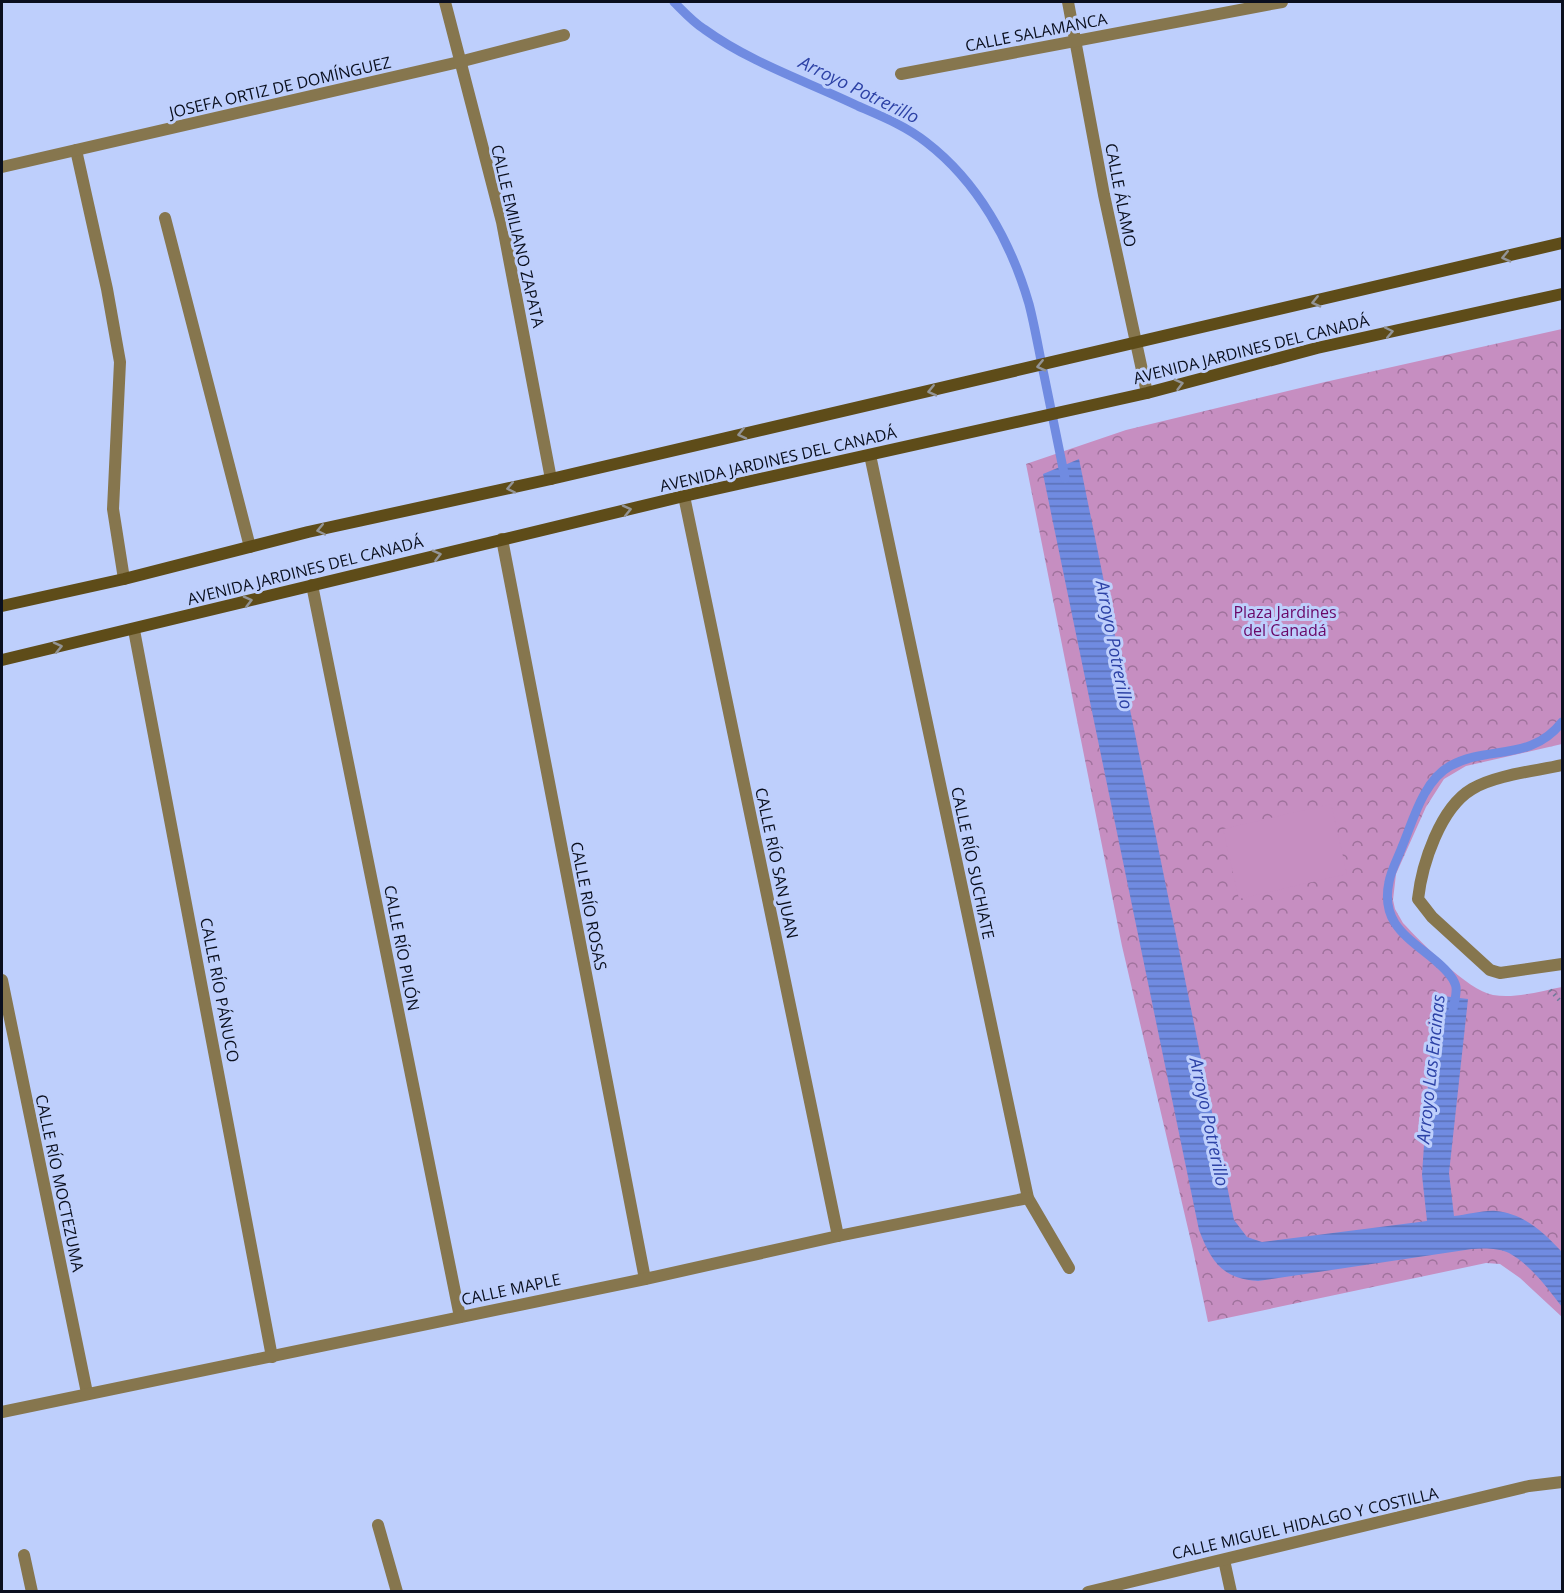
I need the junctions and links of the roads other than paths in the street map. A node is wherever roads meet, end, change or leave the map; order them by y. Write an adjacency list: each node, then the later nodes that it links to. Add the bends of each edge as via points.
1 (445, 2): 6 (street, CALLE EMILIANO ZAPATA)
2 (1068, 2): 5 (street, CALLE ÁLAMO)
3 (1282, 2): 5 (street, CALLE SALAMANCA)
4 (564, 35): 6 (street, JOSEFA ORTIZ DE DOMÍNGUEZ)
5 (1076, 42): 7 (street, CALLE SALAMANCA); 13 (street, CALLE ÁLAMO)
6 (459, 62): 8 (street, JOSEFA ORTIZ DE DOMÍNGUEZ); 16 (street, CALLE EMILIANO ZAPATA, via 502,222)
7 (901, 74)
8 (76, 150): 9 (street, JOSEFA ORTIZ DE DOMÍNGUEZ); 20 (street, via 120,363 113,509)
9 (2, 167)
10 (165, 218): 19 (street)
11 (1563, 243): 13 (street, AVENIDA JARDINES DEL CANADÁ, one-way to 13)
12 (1563, 294): 14 (street, AVENIDA JARDINES DEL CANADÁ, one-way to 12, via 1317,348)
13 (1135, 344): 14 (street, CALLE ÁLAMO); 16 (street, AVENIDA JARDINES DEL CANADÁ, one-way to 16)
14 (1147, 393): 15 (street, AVENIDA JARDINES DEL CANADÁ)
15 (870, 455): 17 (street, AVENIDA JARDINES DEL CANADÁ); 28 (street, CALLE RÍO SUCHIATE)
16 (551, 479): 19 (street, AVENIDA JARDINES DEL CANADÁ, one-way to 19)
17 (684, 496): 18 (street, AVENIDA JARDINES DEL CANADÁ, one-way to 17); 29 (street, CALLE RÍO SAN JUAN)
18 (502, 539): 21 (street, AVENIDA JARDINES DEL CANADÁ, one-way to 18); 31 (street, CALLE RÍO ROSAS)
19 (250, 547): 20 (street, AVENIDA JARDINES DEL CANADÁ)
20 (124, 579): 22 (street, AVENIDA JARDINES DEL CANADÁ)
21 (312, 585): 23 (street, AVENIDA JARDINES DEL CANADÁ, one-way to 21); 32 (street, CALLE RÍO PILÓN)
22 (2, 606)
23 (134, 630): 24 (street, AVENIDA JARDINES DEL CANADÁ, one-way to 23); 33 (street, CALLE RÍO PÁNUCO)
24 (2, 660)
25 (1563, 765): 26 (street, via 1490,781 1461,797 1436,835 1421,876 1418,899 1490,970 1500,973)
26 (1563, 964)
27 (2, 980): 34 (street, CALLE RÍO MOCTEZUMA)
28 (1028, 1198): 29 (street, CALLE MAPLE); 30 (street, CALLE RÍO SUCHIATE)
29 (838, 1236): 31 (street, CALLE MAPLE)
30 (1069, 1268)
31 (645, 1279): 32 (street, CALLE MAPLE)
32 (460, 1317): 33 (street, CALLE MAPLE)
33 (272, 1357): 34 (street, CALLE MAPLE)
34 (87, 1393): 35 (street, CALLE MAPLE)
35 (2, 1412)
36 (1563, 1482): 39 (street, CALLE MIGUEL HIDALGO Y COSTILLA, via 1529,1486)
37 (378, 1525): 41 (street)
38 (24, 1555): 40 (street)
39 (1224, 1560): 42 (street, CALLE MIGUEL HIDALGO Y COSTILLA); 43 (street)
40 (32, 1592)
41 (397, 1592)
42 (1088, 1592)
43 (1231, 1592)

